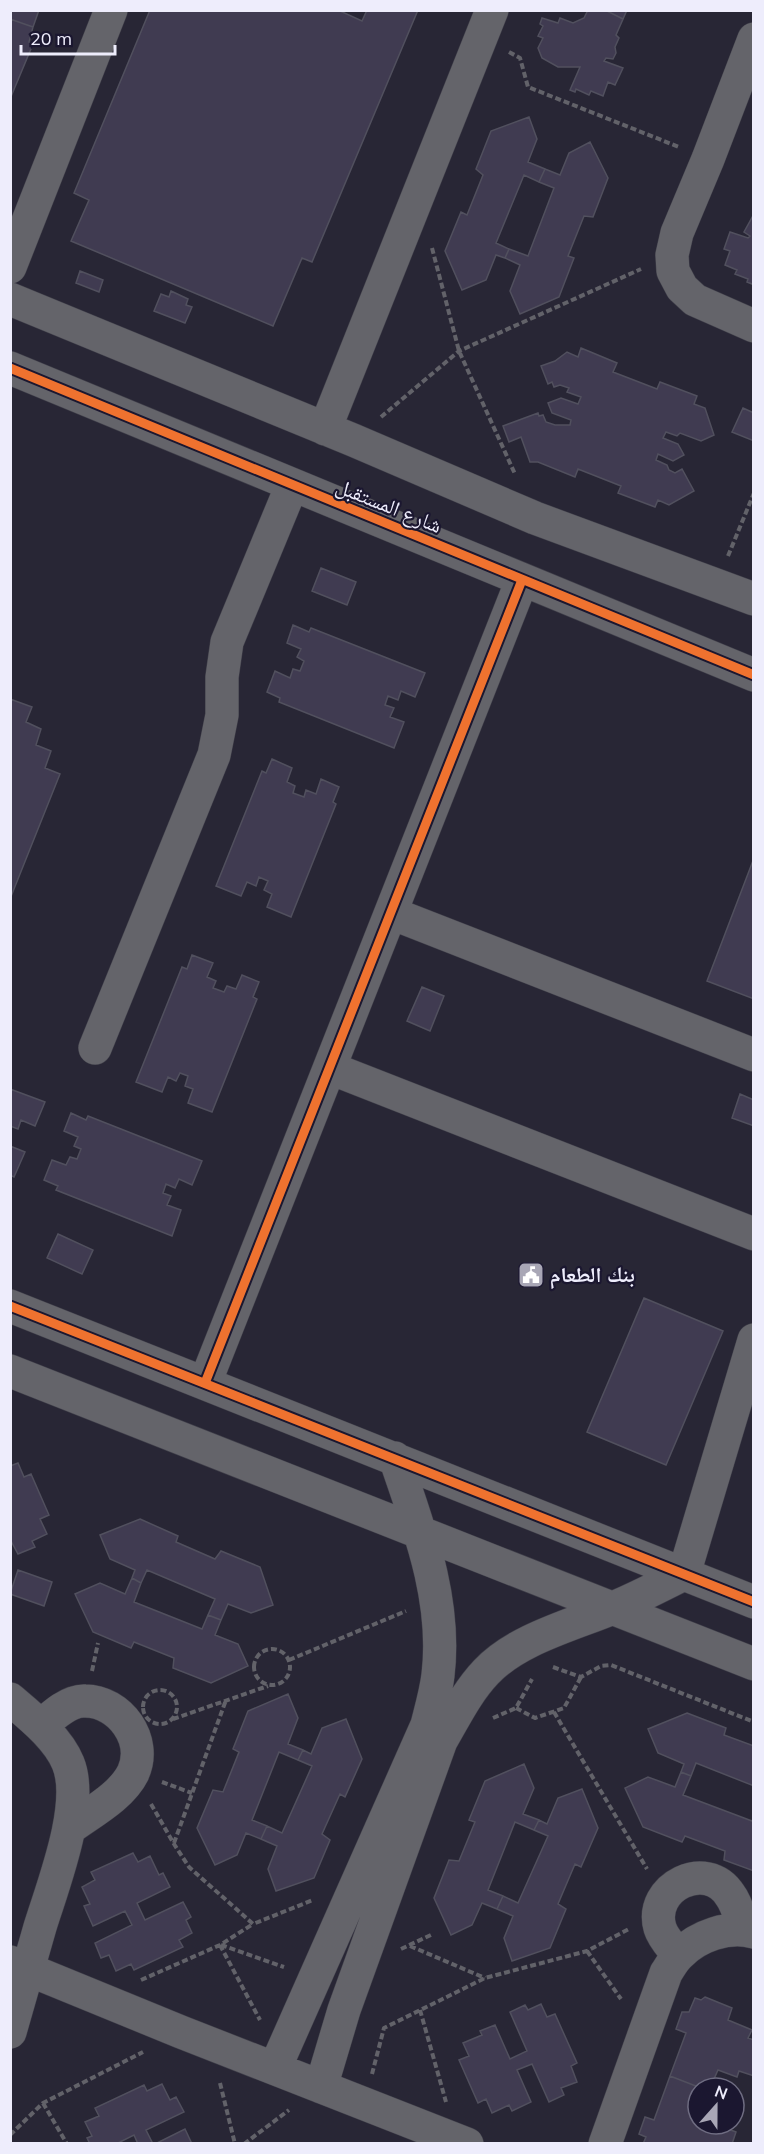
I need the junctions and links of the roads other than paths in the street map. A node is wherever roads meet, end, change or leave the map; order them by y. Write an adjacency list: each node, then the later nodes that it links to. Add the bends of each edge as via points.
1 (111, 10): 4 (street)
2 (487, 24): 8 (street, via 418,194)
3 (753, 39): 6 (street, via 676,233 672,255 673,271 682,288 695,300)
4 (10, 267)
5 (10, 300): 8 (street)
6 (753, 326)
7 (10, 368): 9 (street, شارع المستقبل)
8 (339, 435): 11 (street, via 535,518)
9 (292, 485): 10 (street, شارع المستقبل); 14 (street, via 227,642 222,715 214,754)
10 (522, 580): 12 (street, شارع المستقبل); 13 (street)
11 (753, 599)
12 (753, 675)
13 (391, 913): 15 (street); 16 (street)
14 (95, 1048)
15 (753, 1055)
16 (330, 1068): 17 (street); 21 (street)
17 (753, 1234)
18 (10, 1306): 21 (street)
19 (753, 1340): 24 (street)
20 (10, 1371): 23 (street)
21 (205, 1383): 22 (street)
22 (395, 1458): 23 (street); 24 (street)
23 (420, 1534): 26 (street); 35 (street, via 437,1597 439,1629 438,1675 427,1725)
24 (684, 1574): 25 (street); 26 (street)
25 (753, 1602)
26 (614, 1608): 27 (street); 36 (street, via 513,1651 487,1671 464,1702 441,1741 344,2010)
27 (753, 1664)
28 (10, 1699): 29 (street)
29 (41, 1726): 30 (street, via 68,1762 73,1783); 30 (street, via 73,1703 85,1701 117,1711 136,1739 134,1772 123,1787)
30 (70, 1828): 33 (street)
31 (749, 1930): 32 (street, via 728,1930 703,1937); 32 (street, via 730,1894 718,1883 703,1877 688,1879 673,1886 661,1905 660,1929)
32 (678, 1955): 38 (street, via 666,1973)
33 (19, 1965): 34 (street); 35 (street, via 195,2038)
34 (10, 2032)
35 (278, 2063): 36 (street)
36 (321, 2086): 37 (street)
37 (461, 2141)
38 (605, 2144)

